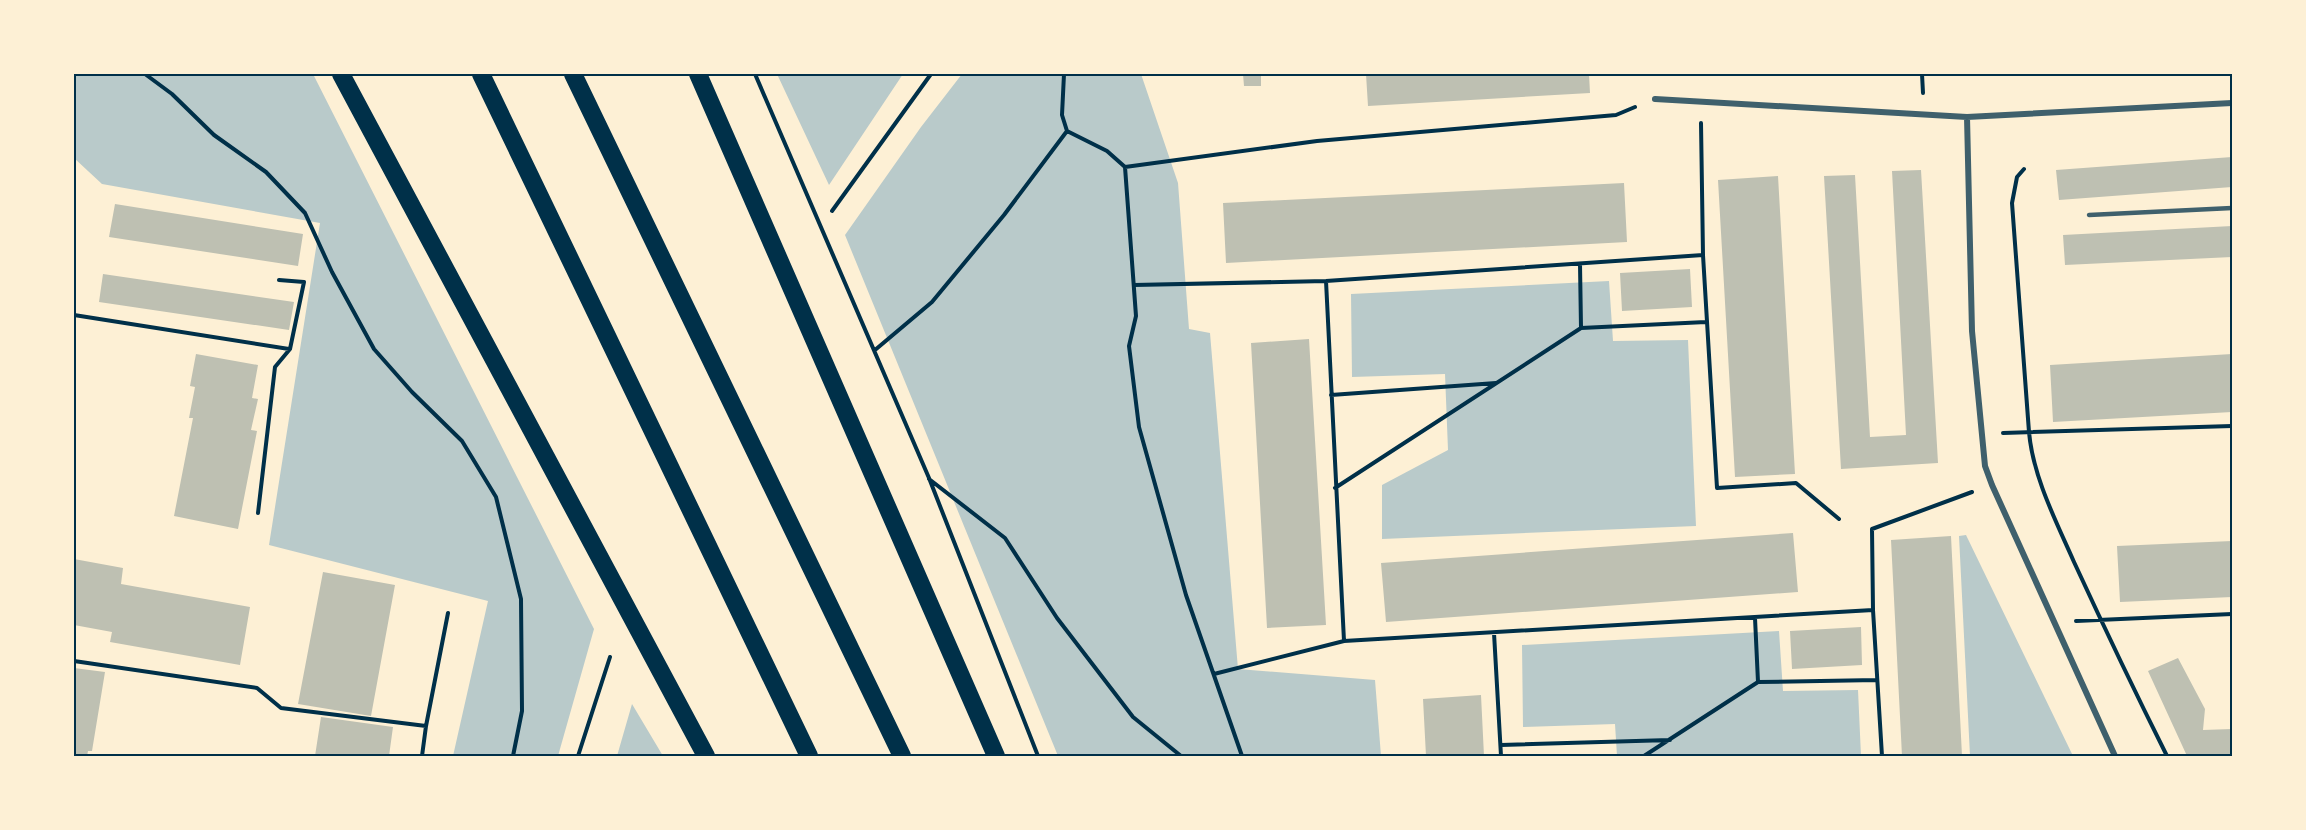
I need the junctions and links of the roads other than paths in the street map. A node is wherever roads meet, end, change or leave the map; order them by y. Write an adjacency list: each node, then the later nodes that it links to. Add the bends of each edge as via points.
1 (341, 74): 10 (highway)
2 (481, 74): 11 (highway)
3 (573, 74): 12 (highway)
4 (698, 74): 13 (highway)
5 (1655, 99): 7 (street)
6 (2232, 104): 7 (street)
7 (1967, 117): 14 (street, via 1972,331 1986,466)
8 (2232, 208): 9 (lane)
9 (2089, 214)
10 (706, 756)
11 (809, 756)
12 (902, 756)
13 (996, 756)
14 (2115, 756)

